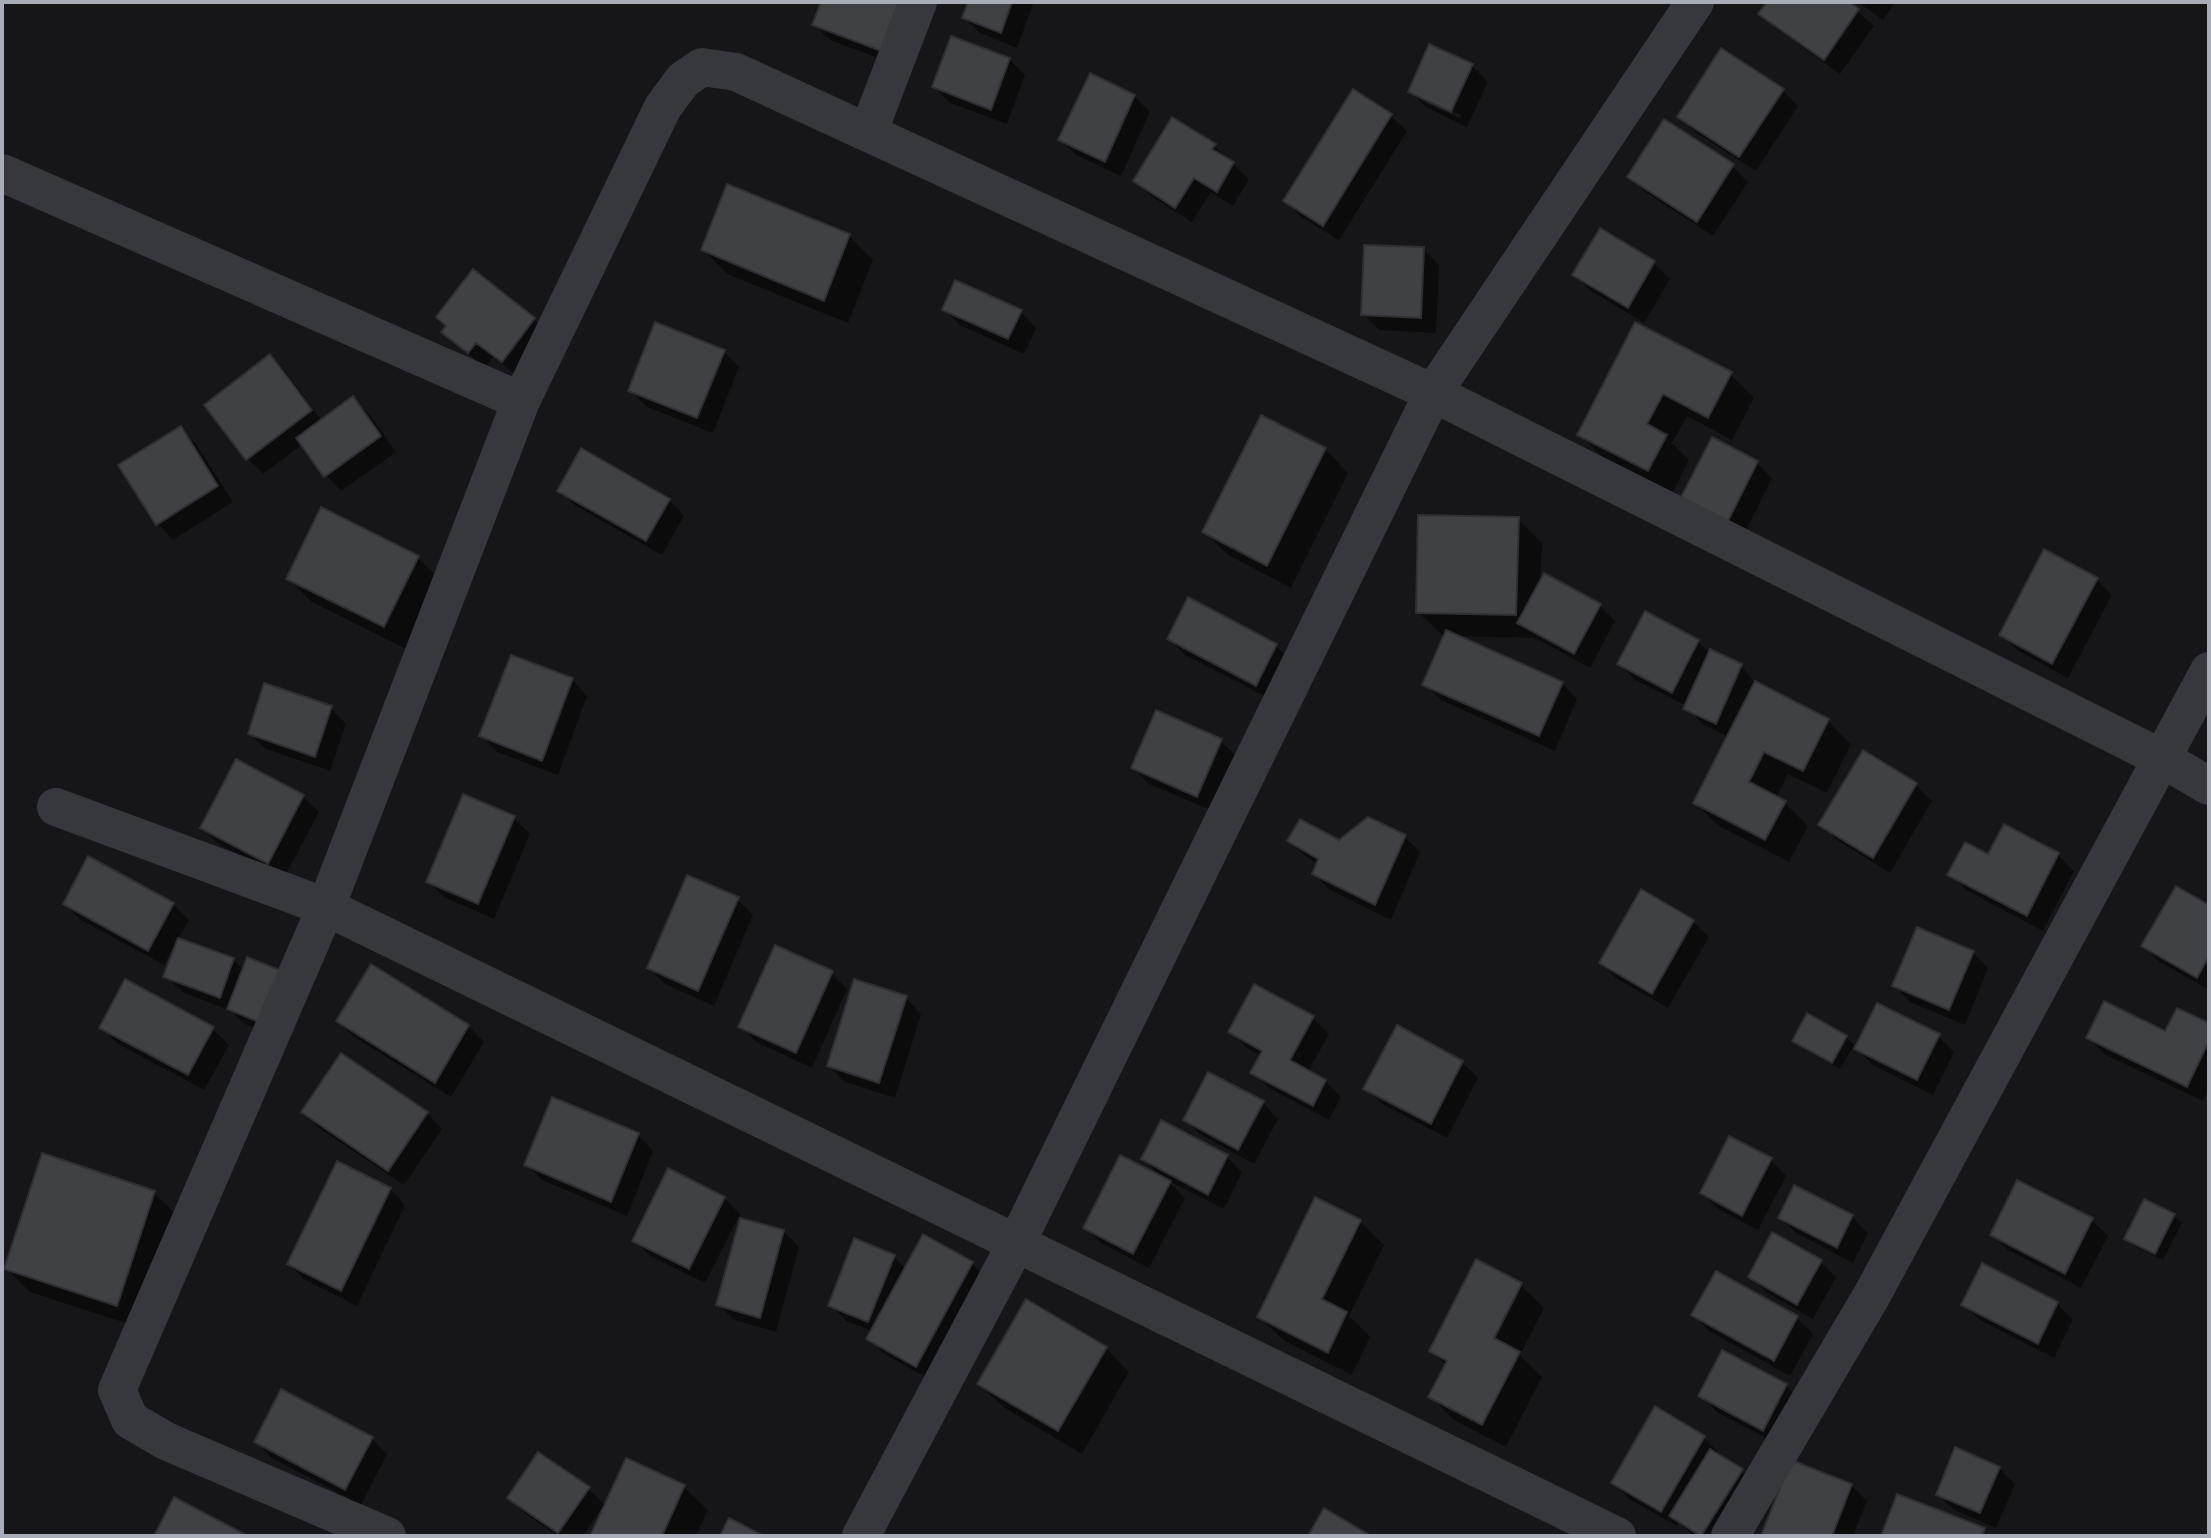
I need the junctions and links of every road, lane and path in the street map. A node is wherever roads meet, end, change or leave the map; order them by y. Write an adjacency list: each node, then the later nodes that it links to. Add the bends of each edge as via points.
1 (918, 2): 3 (street)
2 (1695, 2): 5 (street)
3 (868, 133): 5 (street); 6 (street, via 736,72 702,67 683,80 663,107)
4 (2, 173): 6 (street)
5 (1433, 393): 8 (street); 12 (street)
6 (521, 401): 11 (street)
7 (2209, 671): 8 (street)
8 (2161, 758): 9 (street); 16 (street, via 1872,1295)
9 (2209, 786)
10 (56, 807): 11 (street)
11 (326, 907): 12 (street); 13 (street, via 117,1390 130,1420 166,1441)
12 (1017, 1242): 14 (street); 15 (street)
13 (387, 1536)
14 (861, 1536)
15 (1617, 1536)
16 (1730, 1536)

